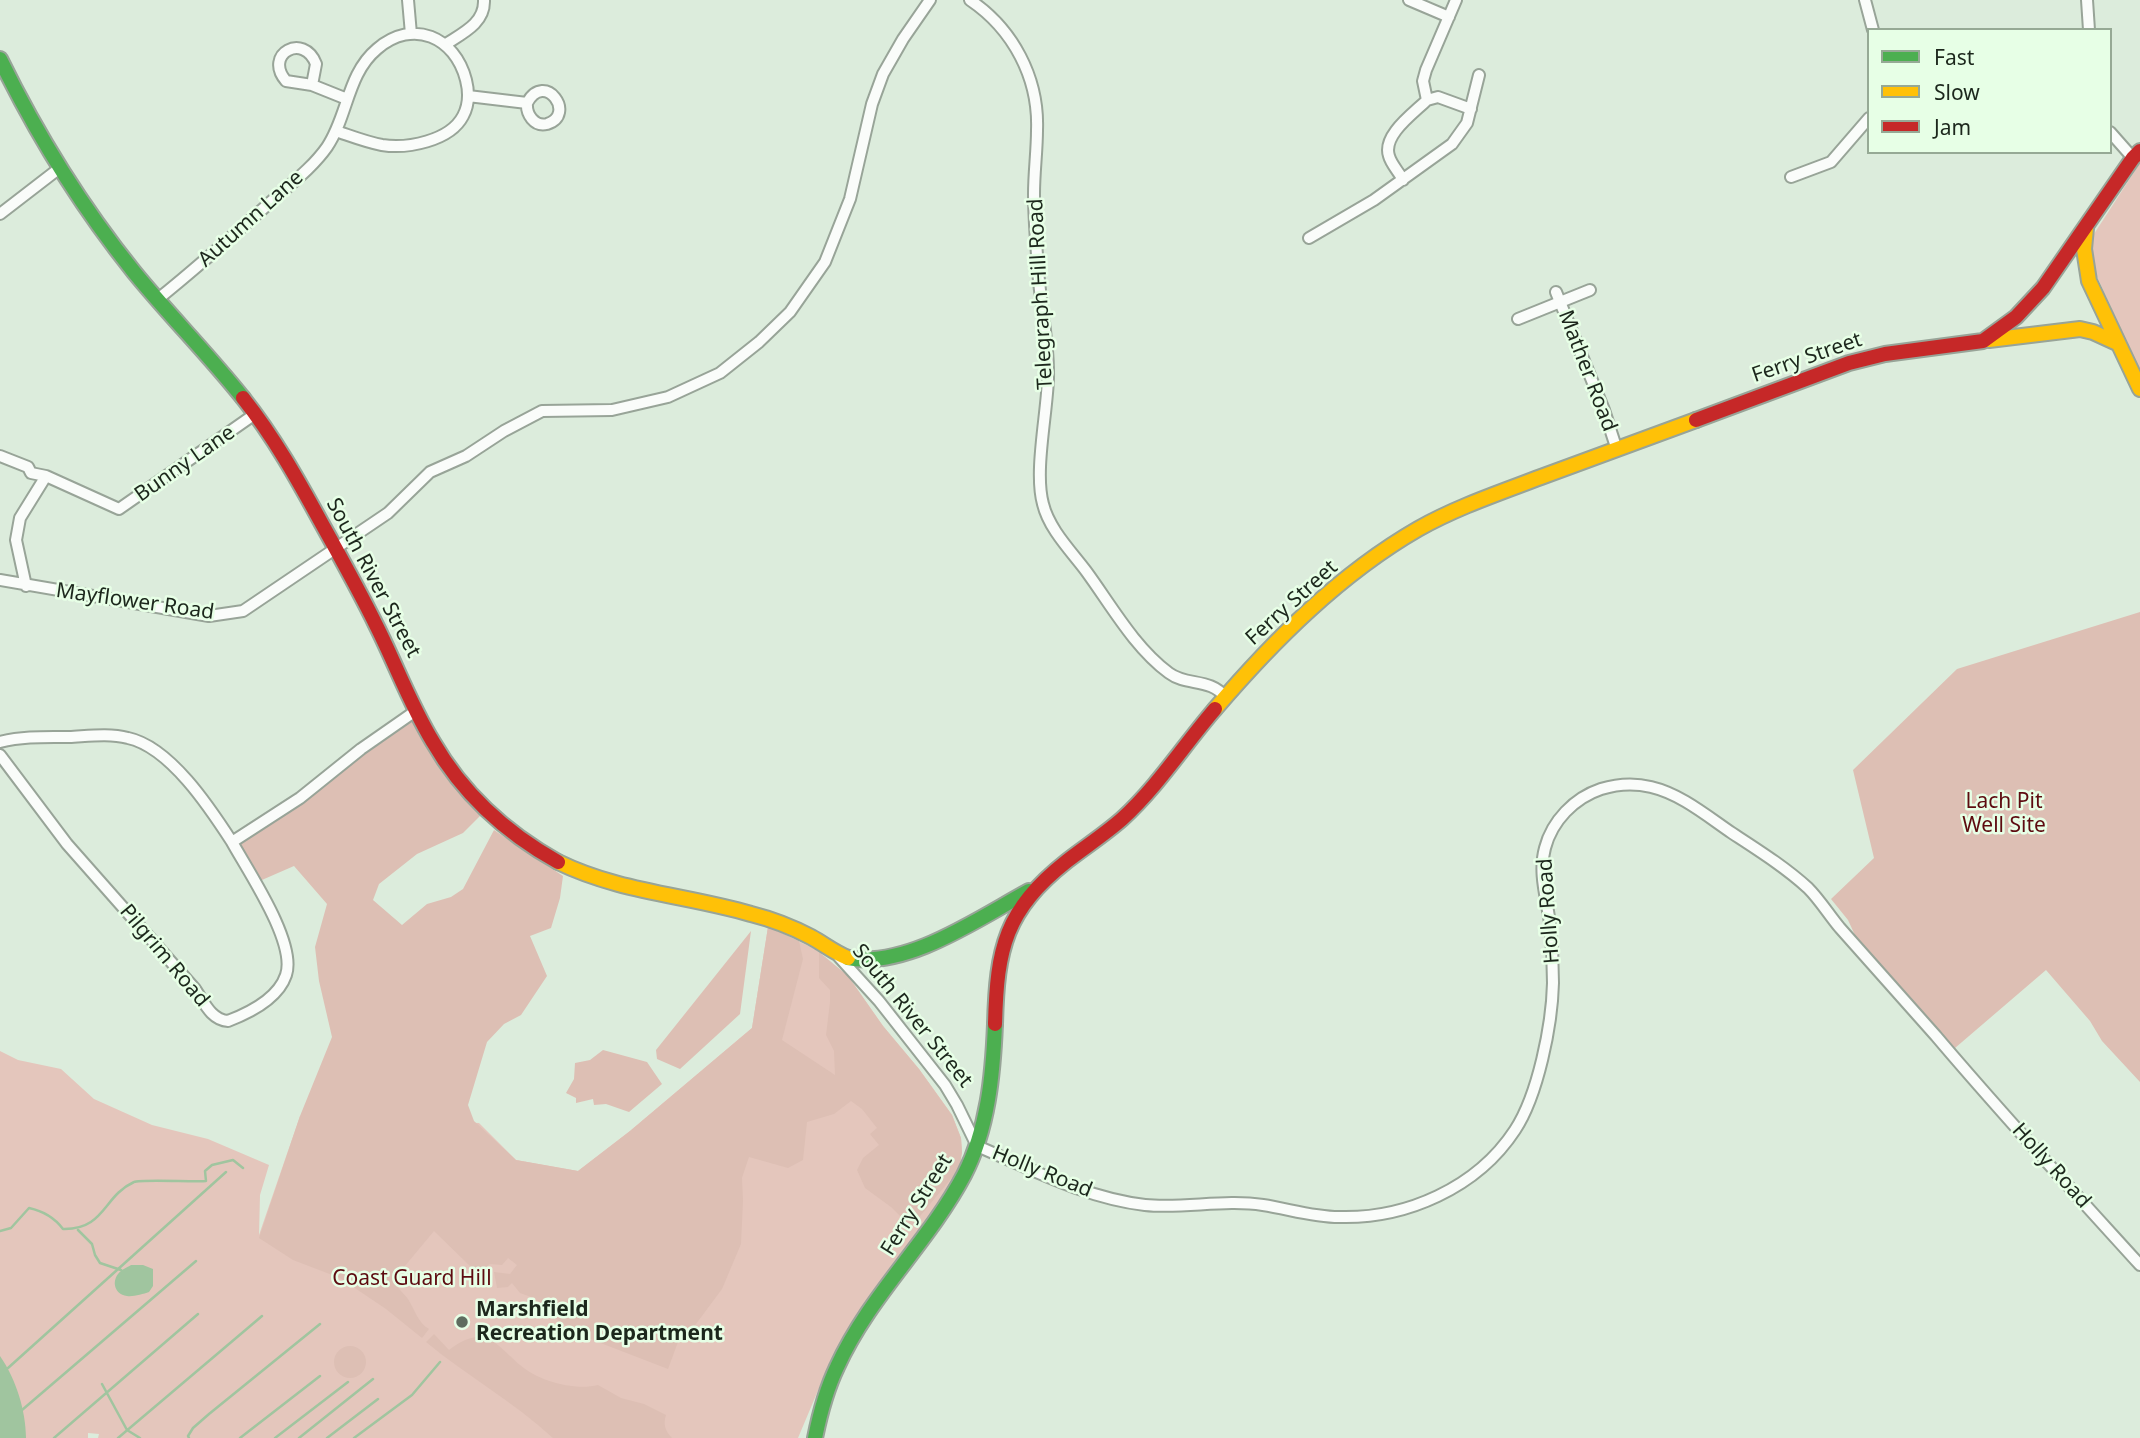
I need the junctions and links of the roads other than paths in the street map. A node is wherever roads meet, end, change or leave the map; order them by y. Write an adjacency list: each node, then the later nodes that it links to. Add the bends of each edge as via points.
1 (408, 0): 12 (street)
2 (484, 0): 13 (street, via 480,19)
3 (930, 0): 43 (street, Mayflower Road, via 883,74 850,200 825,262 790,312 759,342 720,373 668,397 612,410 542,411 467,456 430,472 388,513)
4 (970, 0): 46 (street, Telegraph Hill Road, via 1012,41 1028,72 1036,104 1034,194 1048,360 1040,488 1046,514 1131,634 1158,664 1173,676 1214,686)
5 (1409, 0): 9 (street)
6 (1456, 0): 9 (street)
7 (1865, 0): 10 (street)
8 (2087, 0): 11 (street)
9 (1448, 17): 19 (street, via 1423,81)
10 (1872, 28)
11 (2089, 28)
12 (411, 34): 13 (street); 18 (street, Autumn Lane, via 393,38 375,50)
13 (446, 44): 17 (street, via 459,59)
14 (1, 66): 26 (street, South River Street)
15 (1479, 75): 21 (street)
16 (312, 85): 18 (street)
17 (468, 96): 20 (street); 23 (street, via 458,124 424,141 382,145)
18 (347, 99): 23 (street, Autumn Lane)
19 (1427, 100): 21 (street, via 1438,97); 28 (street, via 1388,144 1389,158)
20 (527, 103)
21 (1471, 109): 28 (street, via 1452,144)
22 (1867, 120): 27 (street, via 1831,162)
23 (336, 131): 34 (street, Autumn Lane, via 304,172)
24 (2112, 134): 25 (street)
25 (2136, 155): 30 (street, Ferry Street)
26 (61, 167): 29 (street); 34 (street, South River Street, via 121,255)
27 (1791, 177)
28 (1404, 180): 31 (street)
29 (0, 214)
30 (2087, 223): 36 (street, Ferry Street, via 2031,304); 37 (street, via 2085,265)
31 (1309, 238)
32 (1590, 290): 33 (street)
33 (1558, 297): 35 (street); 40 (street, Mather Road)
34 (158, 299): 39 (street, South River Street)
35 (1518, 319)
36 (1983, 341): 37 (street, via 2080,329); 40 (street, Ferry Street, via 1849,363)
37 (2117, 343): 38 (street)
38 (2140, 389)
39 (255, 414): 42 (street, Bunny Lane, via 119,509); 43 (street, South River Street)
40 (1617, 450): 46 (street, Ferry Street, via 1475,502 1410,534 1315,607)
41 (0, 456): 42 (street, Bunny Lane)
42 (46, 476): 45 (street, via 20,519 16,540)
43 (335, 547): 45 (street, Mayflower Road, via 243,611 226,615); 47 (street, South River Street)
44 (0, 580): 45 (street, Mayflower Road)
45 (26, 586)
46 (1225, 697): 51 (street, Ferry Street, via 1138,804)
47 (417, 710): 50 (street, via 300,798); 52 (street, South River Street, via 432,741 467,791 539,851 604,881 768,918)
48 (0, 742): 50 (street, Pilgrim Road, via 22,737 113,736 141,742 180,773)
49 (0, 755): 50 (street, Pilgrim Road, via 68,845 212,1014 228,1021 263,1003 279,987 287,969 272,913)
50 (232, 842)
51 (1040, 885): 52 (street, South River Street, via 901,955 855,961); 53 (street, Ferry Street, via 1013,918 1000,953 992,1066)
52 (831, 950): 53 (street, South River Street, via 944,1085)
53 (977, 1146): 54 (street, Holly Road, via 1075,1188 1140,1204 1240,1203 1307,1215 1369,1216 1426,1202 1460,1184 1486,1163 1516,1128 1546,1040 1553,991 1542,863 1554,826 1583,796 1627,784 1649,786 1693,806 1810,890 1995,1106); 55 (street, Ferry Street, via 949,1202 838,1362 821,1406)
54 (2140, 1265)
55 (815, 1438)

